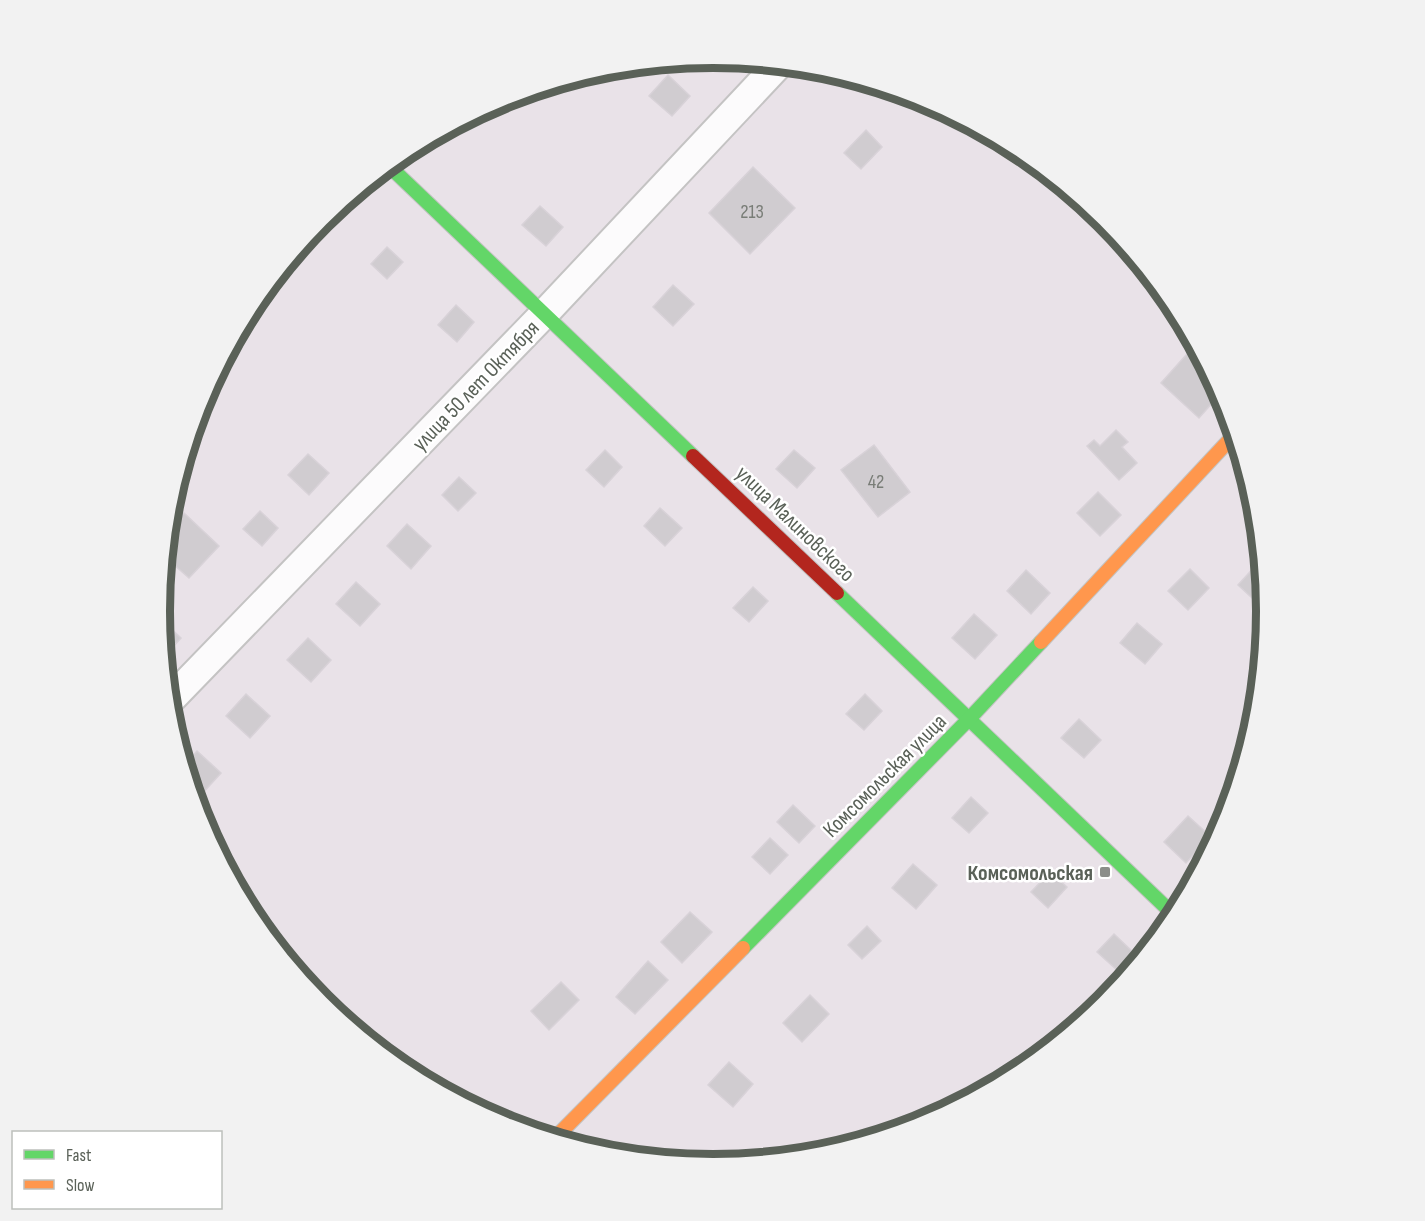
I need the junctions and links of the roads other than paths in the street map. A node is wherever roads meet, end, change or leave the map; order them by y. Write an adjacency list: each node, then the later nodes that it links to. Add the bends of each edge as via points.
1 (772, 71): 3 (street, улица 50 лет Октября)
2 (394, 171): 3 (street, улица Малиновского)
3 (545, 313): 5 (street, улица 50 лет Октября); 6 (street, улица Малиновского)
4 (1228, 440): 6 (street, Комсомольская улица)
5 (176, 694)
6 (970, 718): 7 (street, улица Малиновского); 8 (street, Комсомольская улица)
7 (1167, 908)
8 (561, 1132)

